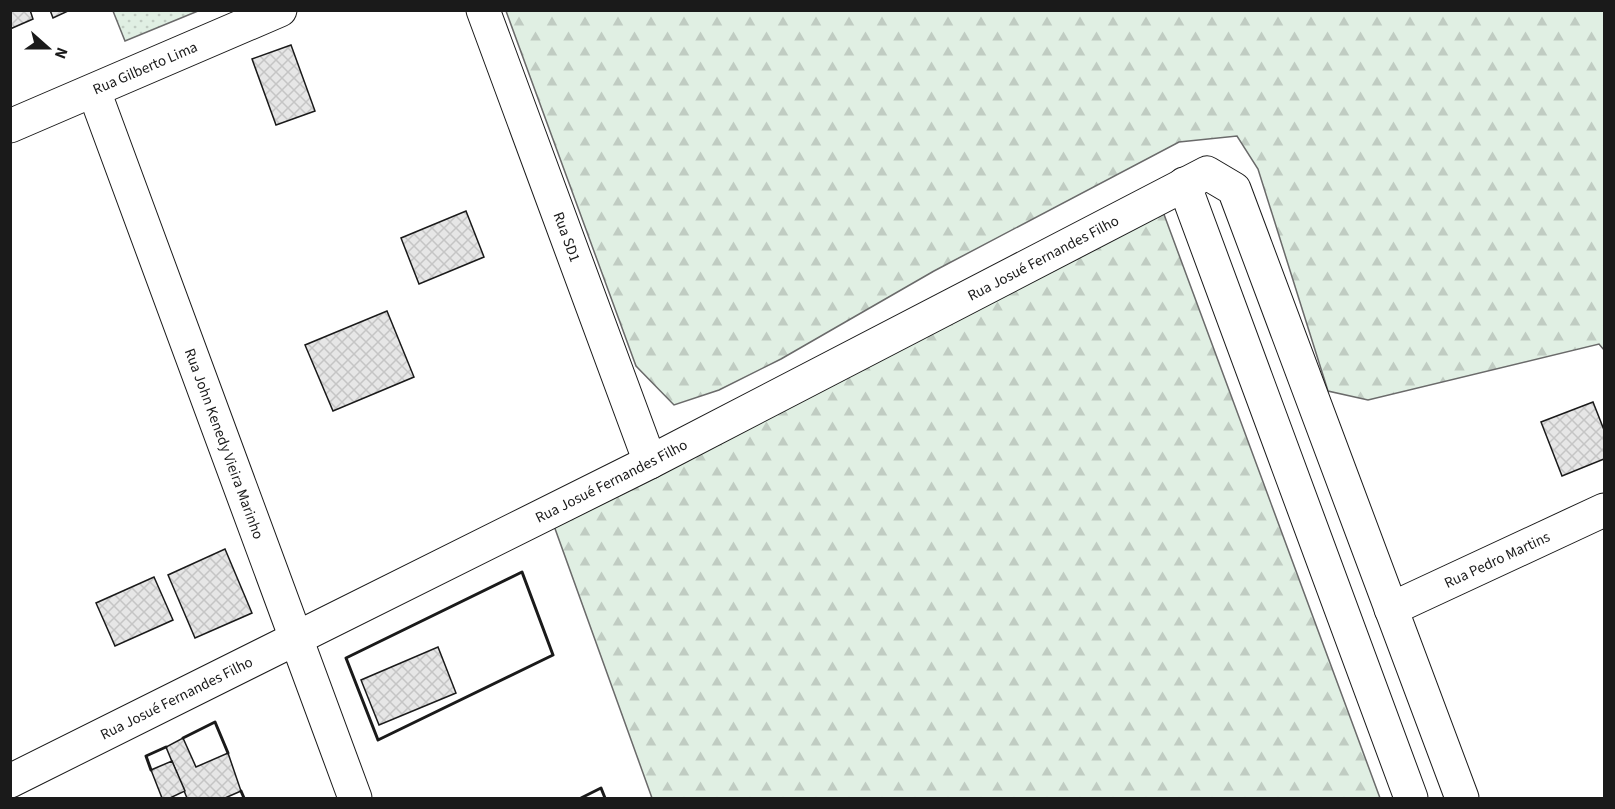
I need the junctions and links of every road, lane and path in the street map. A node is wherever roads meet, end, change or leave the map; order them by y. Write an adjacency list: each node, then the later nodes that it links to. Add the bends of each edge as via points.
1 (280, 10): 3 (street, Rua Gilberto Lima)
2 (483, 10): 6 (street, Rua SD1)
3 (94, 91): 4 (street, Rua Gilberto Lima); 9 (street, Rua John Kenedy Vieira Marinho)
4 (10, 126)
5 (1195, 179): 6 (street, Rua Josué Fernandes Filho); 8 (street, via 1234,189); 12 (street)
6 (650, 462): 9 (street, Rua Josué Fernandes Filho)
7 (1605, 510): 8 (street, Rua Pedro Martins)
8 (1391, 609): 13 (street)
9 (297, 640): 10 (street, Rua Josué Fernandes Filho); 11 (street, Rua John Kenedy Vieira Marinho)
10 (10, 781)
11 (355, 798)
12 (1411, 798)
13 (1462, 798)

